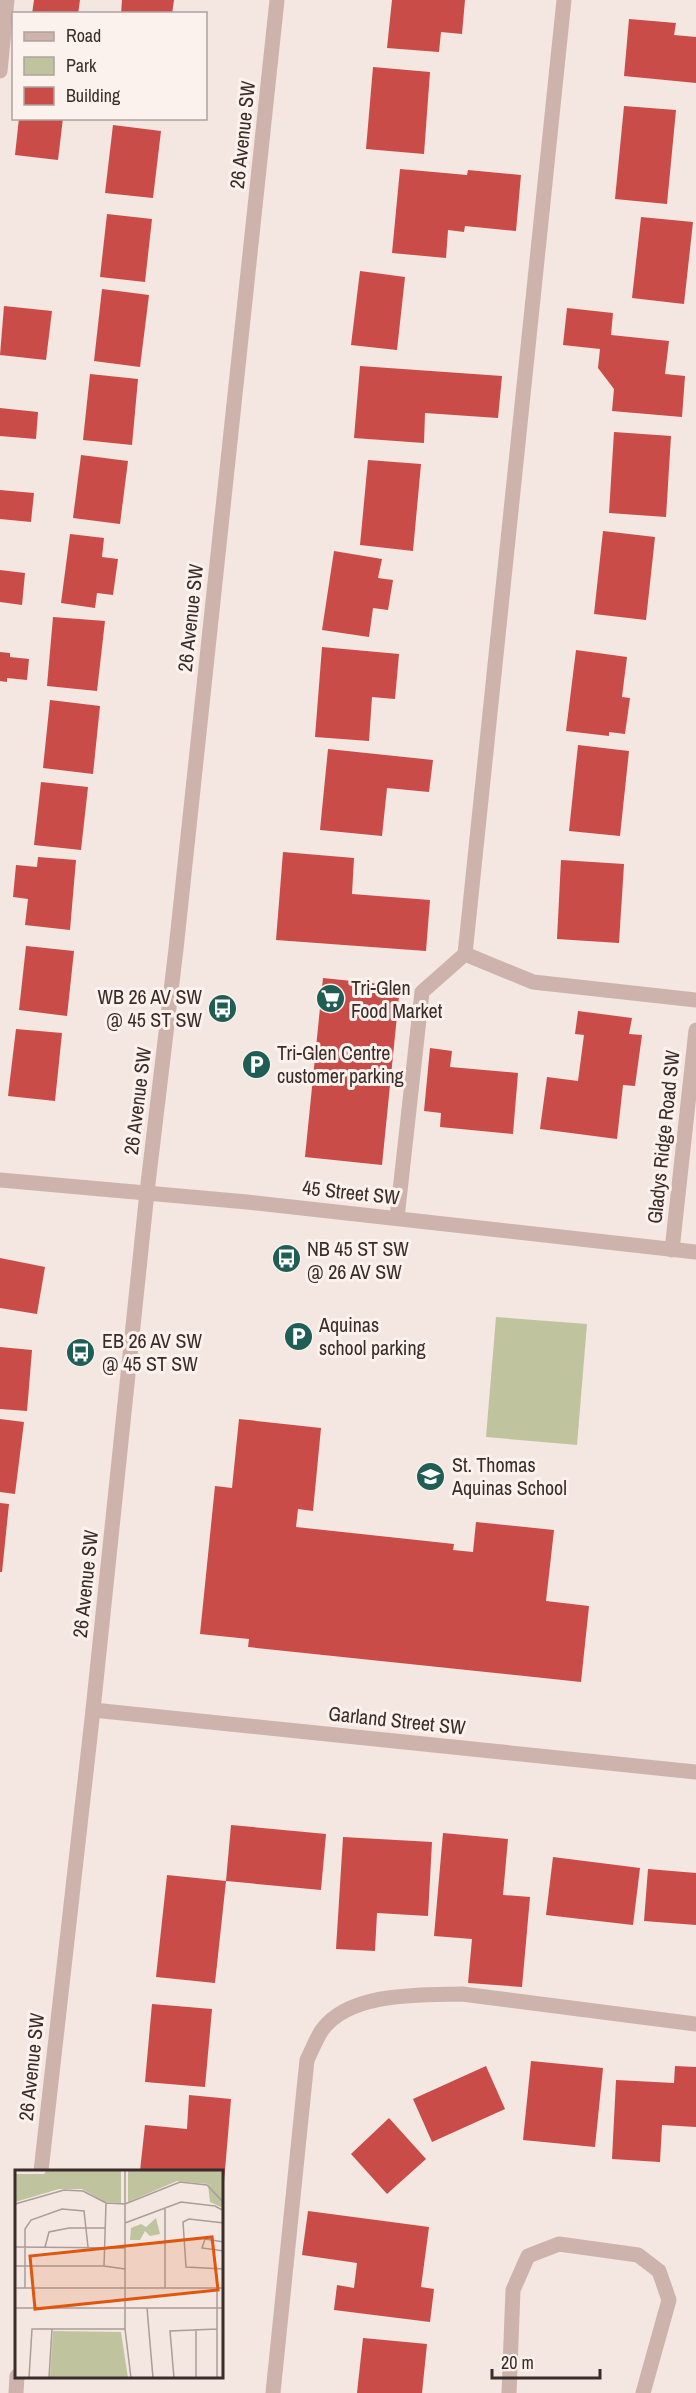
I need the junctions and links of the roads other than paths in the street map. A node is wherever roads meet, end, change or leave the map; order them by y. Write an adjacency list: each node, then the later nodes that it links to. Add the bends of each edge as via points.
1 (7, 0): 4 (street)
2 (277, 0): 9 (street, 26 Avenue SW)
3 (564, 0): 5 (street)
4 (0, 71)
5 (465, 954): 6 (street, via 533,982); 10 (street, via 422,992)
6 (696, 1000)
7 (696, 1029): 11 (street, Gladys Ridge Road SW)
8 (0, 1180): 9 (street, 45 Street SW)
9 (147, 1192): 10 (street, 45 Street SW); 13 (street, 26 Avenue SW)
10 (397, 1218): 11 (street, 45 Street SW)
11 (672, 1250): 12 (street, 45 Street SW)
12 (696, 1252)
13 (93, 1710): 14 (street, Garland Street SW); 16 (street, 26 Avenue SW)
14 (696, 1772)
15 (696, 2024): 19 (street, via 462,1994 374,2001 345,2009 322,2030 307,2060)
16 (41, 2170)
17 (0, 2384): 18 (street)
18 (16, 2385)
19 (273, 2393)
20 (509, 2393): 21 (street, via 513,2290 528,2256 559,2244 638,2255 659,2271 669,2300)
21 (643, 2393)

